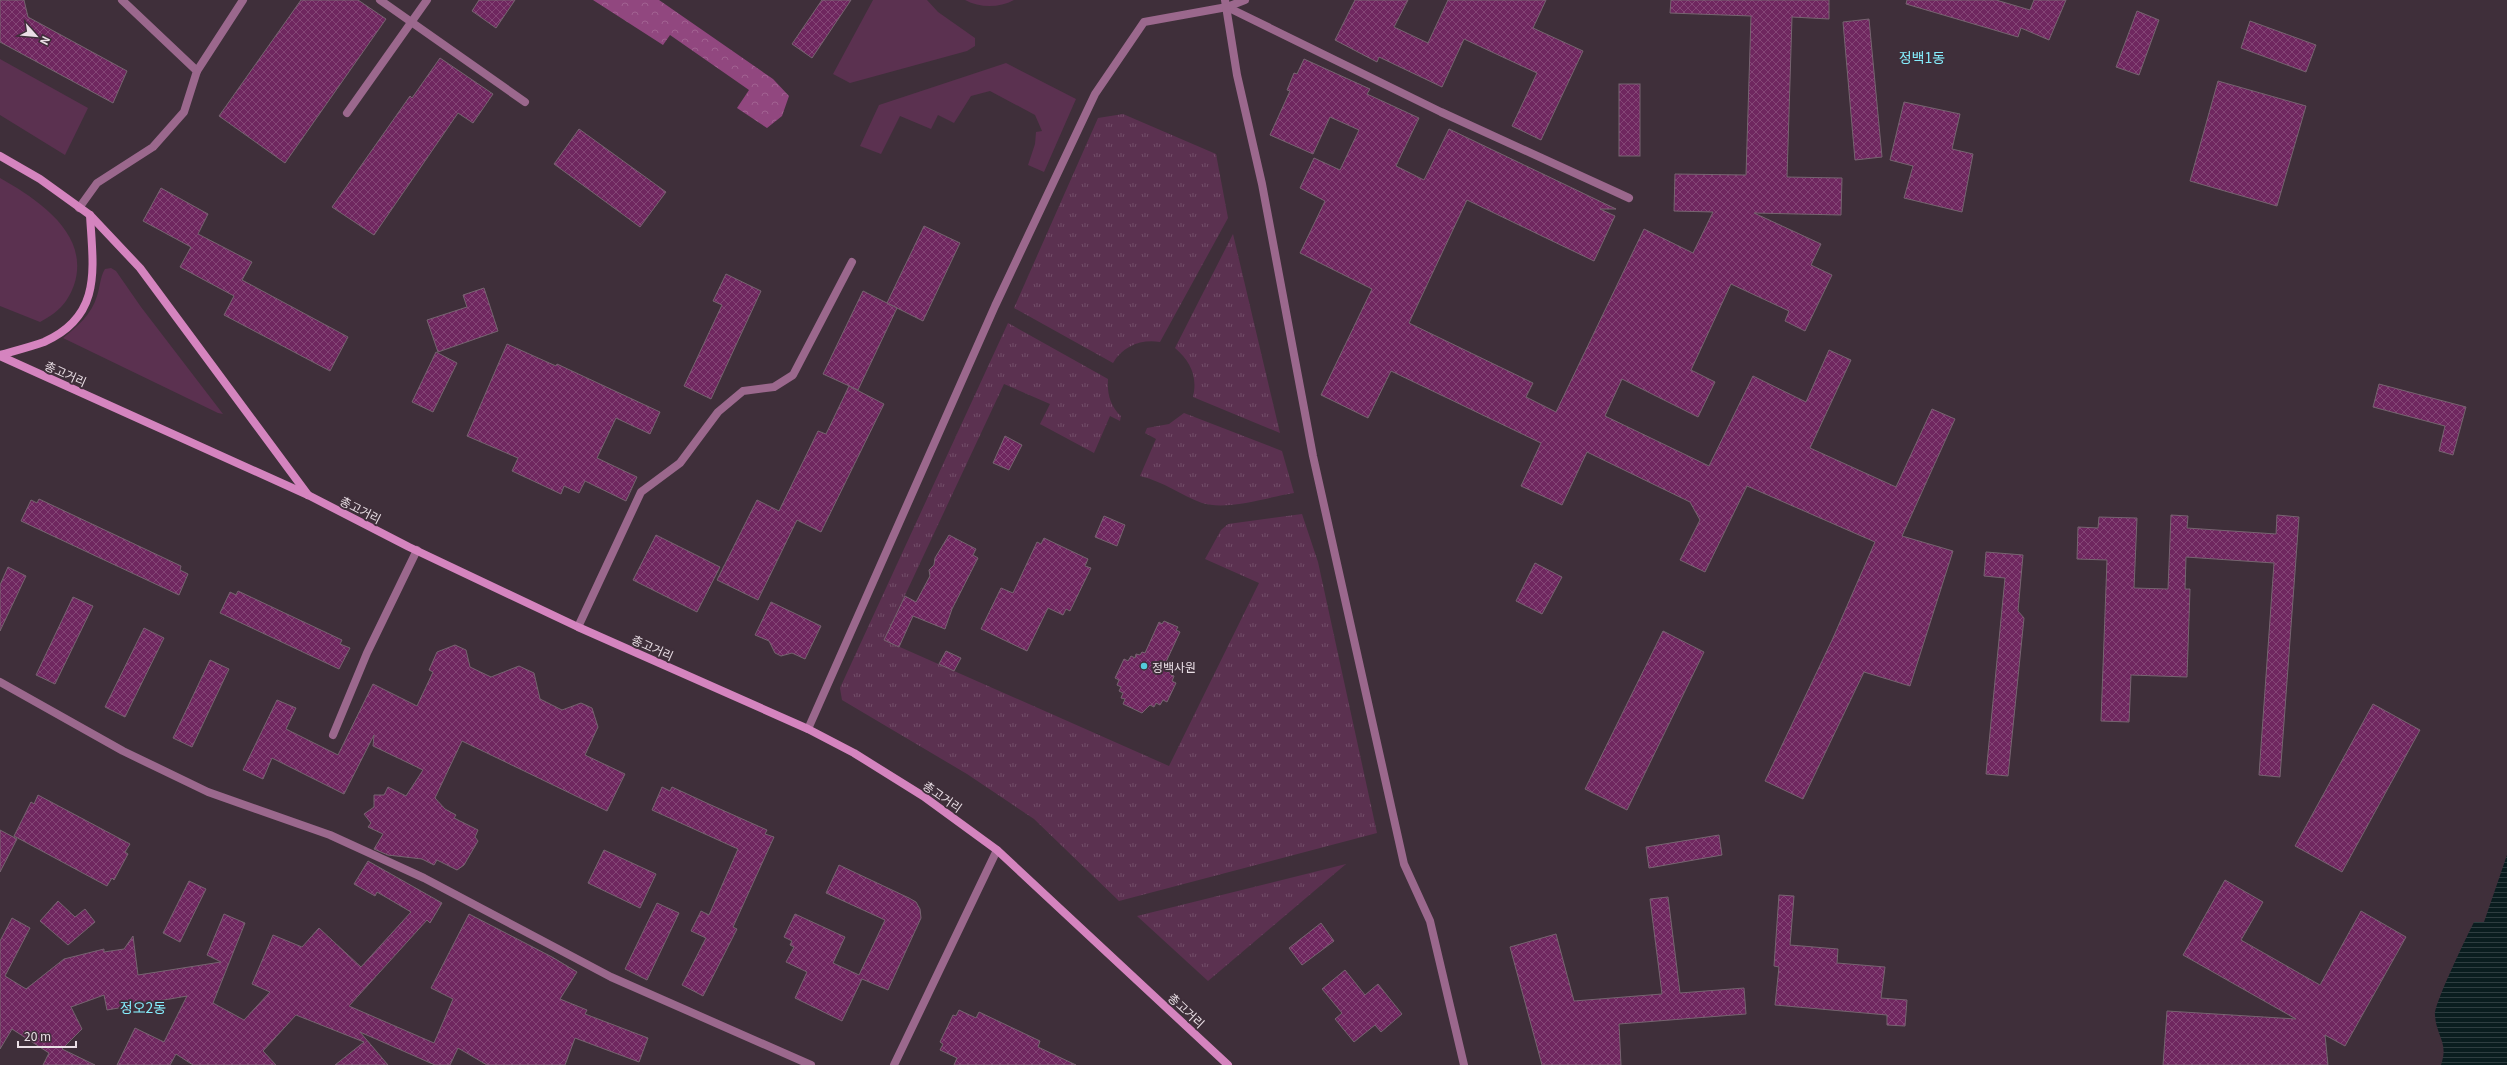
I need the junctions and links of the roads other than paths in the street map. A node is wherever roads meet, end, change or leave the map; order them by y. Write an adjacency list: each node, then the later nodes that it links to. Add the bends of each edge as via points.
1 (122, 0): 8 (street)
2 (242, 0): 8 (street)
3 (380, 0): 7 (street)
4 (426, 0): 7 (street)
5 (1245, 0): 6 (street)
6 (1226, 4): 12 (street, via 1441,112); 21 (street, via 1144,22 1095,94 995,306); 27 (street, via 1237,75 1262,184 1313,456 1404,864 1430,921)
7 (412, 22): 9 (street); 10 (street)
8 (197, 71): 13 (street, via 184,112 153,147 97,183)
9 (525, 102)
10 (347, 113)
11 (0, 156): 13 (main road, via 40,179)
12 (1629, 198)
13 (79, 208): 14 (main road)
14 (90, 216): 16 (main road, via 92,288 80,314 70,325 45,341); 17 (main road, via 140,268)
15 (852, 262): 19 (street, via 793,375 774,387 743,391 718,412 680,463 641,492)
16 (0, 356): 17 (main road, 총고거리)
17 (308, 495): 18 (main road, 총고거리)
18 (416, 550): 19 (main road, 총고거리); 22 (street)
19 (578, 627): 21 (main road, 총고거리)
20 (0, 682): 24 (street, via 123,751 208,792 330,835 424,878 612,977)
21 (808, 729): 23 (main road, 총고거리, via 854,753 923,796)
22 (333, 736)
23 (997, 850): 25 (street); 26 (main road, 총고거리)
24 (811, 1065)
25 (894, 1065)
26 (1228, 1065)
27 (1464, 1065)

